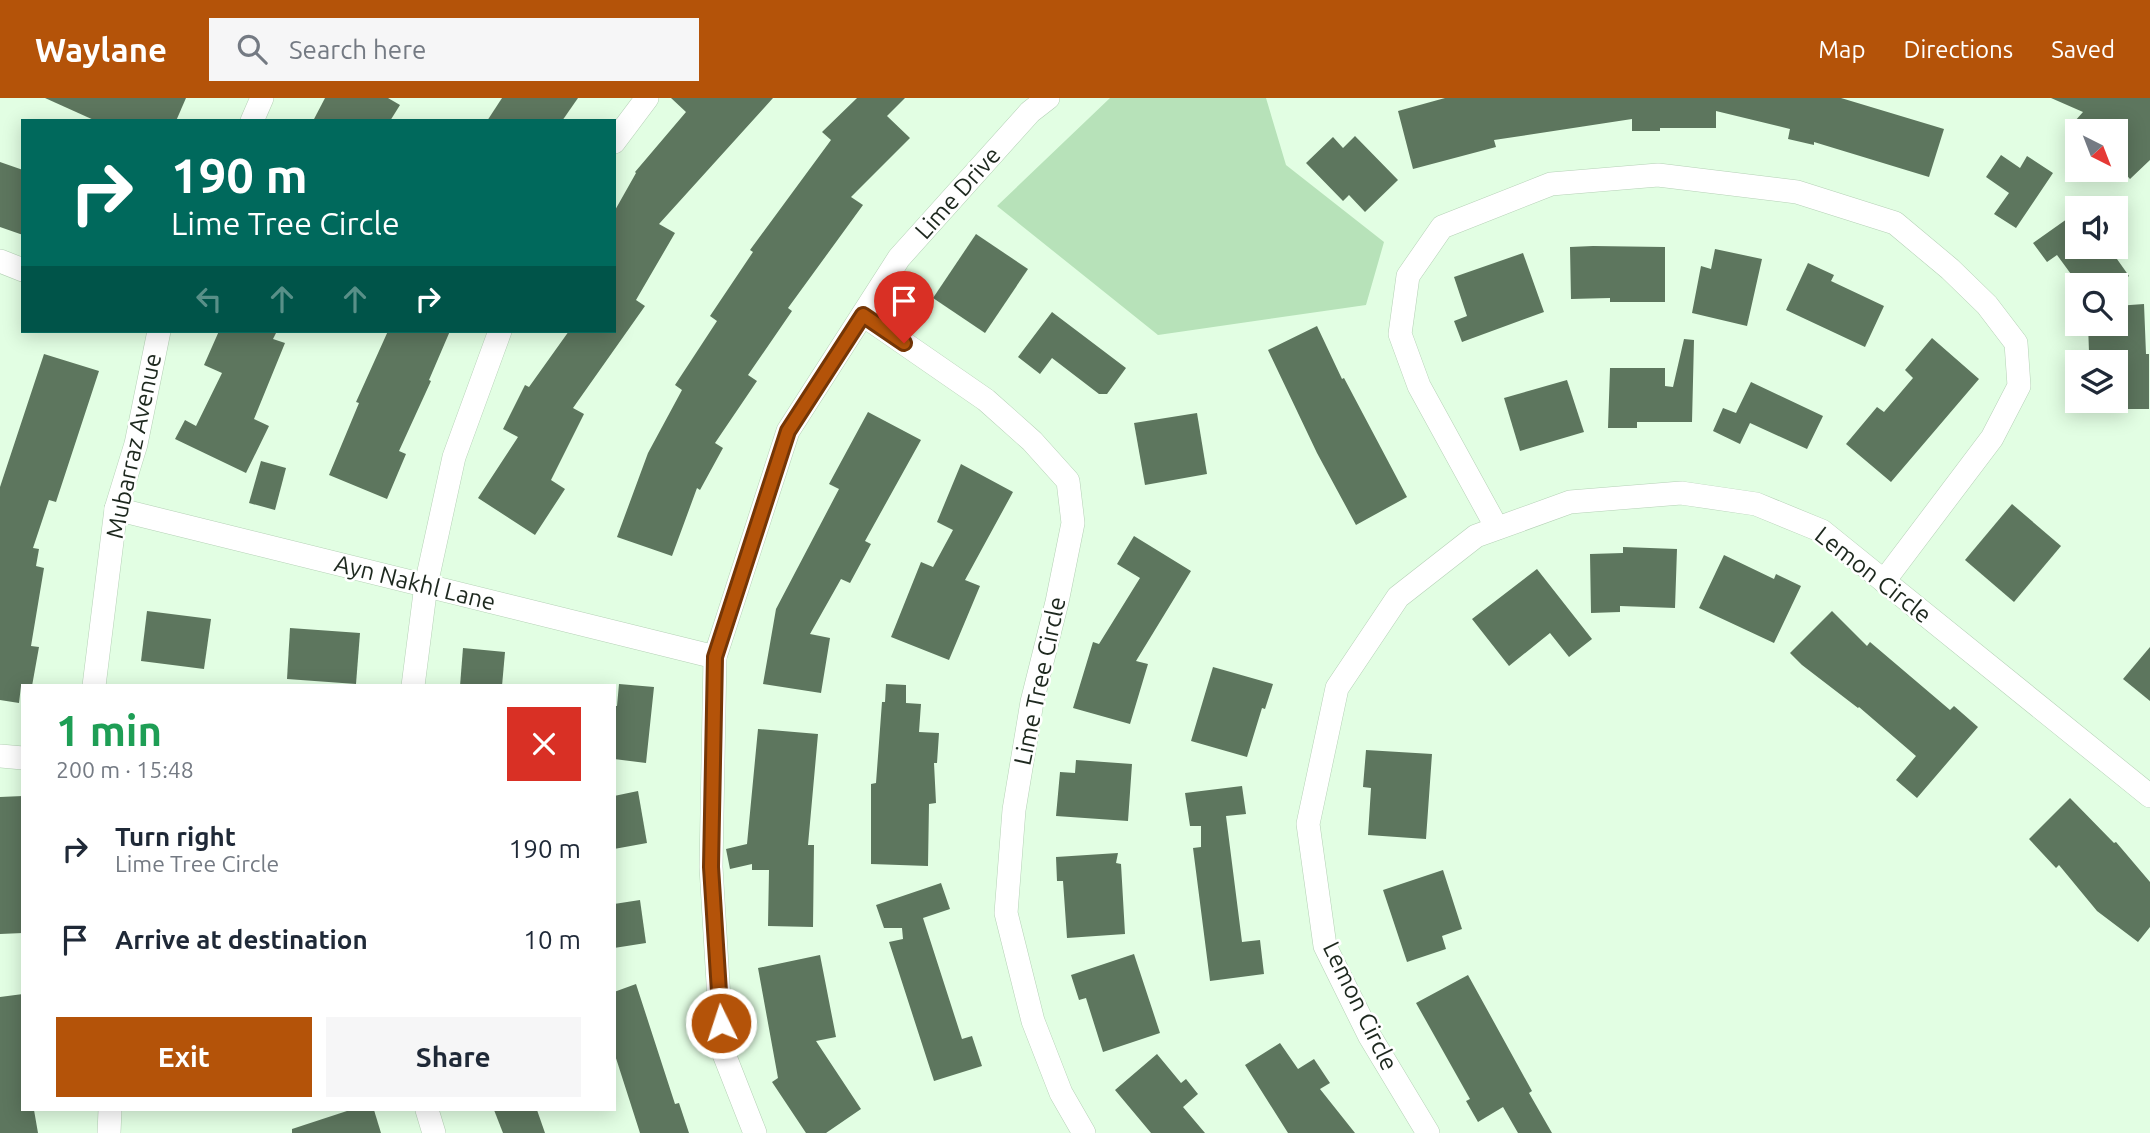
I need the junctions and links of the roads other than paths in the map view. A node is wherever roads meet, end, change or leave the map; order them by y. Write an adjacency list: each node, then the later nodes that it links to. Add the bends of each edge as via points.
1 (262, 98): 4 (street)
2 (647, 98): 5 (street)
3 (1048, 98): 8 (street, Lime Drive, via 1030,112 899,258)
4 (253, 119)
5 (616, 139)
6 (0, 261): 7 (street)
7 (21, 269)
8 (863, 315): 15 (street, Lime Drive, via 788,431); 26 (street, Lime Tree Circle, via 986,400 1068,481 1073,523 1032,702 1014,810 1006,913 1033,1021 1061,1093)
9 (159, 333): 11 (street, Mubarraz Avenue, via 136,444)
10 (499, 333): 14 (street, via 454,457)
11 (116, 509): 14 (street, Ayn Nakhl Lane); 16 (street, Mubarraz Avenue)
12 (1486, 532): 13 (street, Lemon Circle, via 1570,502 1681,493 1756,503 1822,531); 13 (street, via 1485,507 1419,386 1400,334 1408,276 1442,227 1551,184 1658,175 1797,192 1895,223 1987,305 2016,342 2019,386 1992,438); 27 (street, Lemon Circle, via 1398,597 1337,688 1308,824 1325,946 1369,1035)
13 (1884, 581): 20 (street, Lemon Circle)
14 (426, 586): 15 (street, Ayn Nakhl Lane); 17 (street)
15 (715, 657): 25 (street, Lime Drive, via 711,867 722,1049)
16 (94, 684)
17 (413, 684)
18 (0, 755): 19 (street)
19 (21, 758)
20 (2150, 796)
21 (110, 1111): 23 (street)
22 (427, 1111): 24 (street)
23 (109, 1133)
24 (434, 1133)
25 (755, 1133)
26 (1084, 1133)
27 (1428, 1133)

